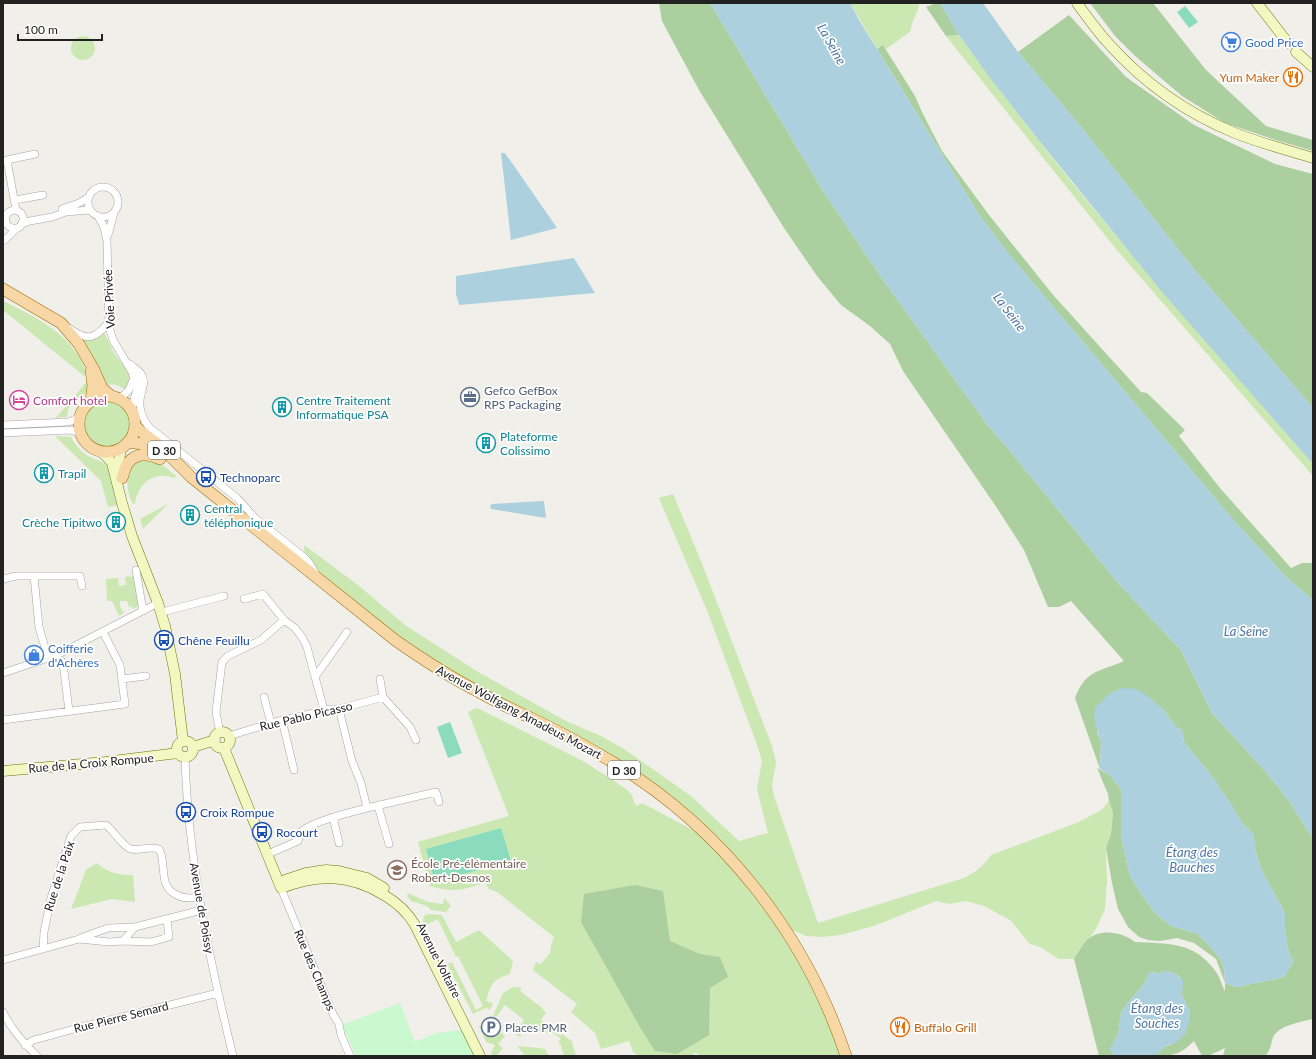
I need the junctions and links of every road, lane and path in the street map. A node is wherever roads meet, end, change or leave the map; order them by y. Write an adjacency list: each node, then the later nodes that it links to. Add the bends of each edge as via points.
1 (1077, 3): 5 (street, via 1126,62 1174,101 1237,134)
2 (1257, 3): 3 (street, via 1288,43 1288,52 1296,52)
3 (1313, 67)
4 (35, 154): 6 (street)
5 (1313, 158)
6 (5, 160): 9 (street)
7 (43, 195): 9 (street)
8 (89, 197): 11 (street); 12 (street, via 97,188 109,188 118,200); 13 (street, via 49,214)
9 (14, 200): 10 (street)
10 (16, 210): 13 (street); 15 (street, via 8,212)
11 (90, 210): 14 (street); 16 (street, via 66,212)
12 (114, 212): 14 (street); 18 (street)
13 (23, 216): 16 (street)
14 (98, 216): 18 (street, via 104,227)
15 (4, 218): 16 (street, via 8,226)
16 (19, 226): 17 (street)
17 (7, 240)
18 (107, 242): 20 (street, Voie Privée)
19 (3, 289): 21 (main road)
20 (109, 322): 21 (street, via 100,333 87,337); 23 (street, Voie Privée, via 113,340)
21 (60, 323): 22 (main road)
22 (83, 350): 25 (main road, via 102,388); 26 (main road, via 92,377)
23 (122, 355): 24 (street); 25 (street, via 134,378 124,395)
24 (130, 364): 27 (street, via 139,379 132,402); 37 (street, via 142,376 140,401 147,425)
25 (114, 397): 26 (main road, via 100,397); 27 (main road, via 126,404)
26 (91, 401): 28 (main road)
27 (133, 413): 30 (main road)
28 (80, 416): 29 (street, via 68,422); 32 (main road)
29 (3, 425)
30 (135, 426): 33 (main road); 34 (main road, D 30)
31 (3, 433): 32 (street, via 70,430)
32 (82, 436): 35 (main road, via 88,444)
33 (125, 445): 35 (main road, via 112,451); 36 (main road, D 30, via 137,442 147,446); 38 (street, via 120,452 119,460)
34 (162, 448): 37 (street, via 184,463); 39 (main road, D 30)
35 (99, 451): 40 (street, via 112,463 122,503)
36 (171, 464): 38 (main road, via 152,455 136,456 128,463); 39 (main road, D 30)
37 (198, 466): 43 (street, via 237,498 264,526 305,558)
38 (122, 478): 40 (street)
39 (191, 478): 43 (main road, Avenue Wolfgang Amadeus Mozart / D 30)
40 (137, 544): 48 (street); 48 (street, via 147,574)
41 (136, 570): 49 (street)
42 (34, 576): 44 (street); 45 (street, via 80,576); 54 (street, via 39,628)
43 (317, 578): 93 (main road, Avenue Wolfgang Amadeus Mozart / D 30, via 421,658 480,693 614,763 668,800 696,825 746,877 786,931 818,986)
44 (3, 579)
45 (82, 586)
46 (224, 596): 48 (street)
47 (244, 599): 50 (street, via 263,594)
48 (162, 605): 49 (street); 70 (street, via 179,662)
49 (143, 611): 51 (street)
50 (284, 620): 57 (street, via 302,637); 68 (street, via 261,640 228,656 222,662 216,712)
51 (104, 632): 53 (street); 58 (street, via 120,665)
52 (347, 632): 57 (street)
53 (58, 655): 54 (street); 64 (street, via 63,663)
54 (48, 658): 55 (street)
55 (3, 673)
56 (146, 676): 58 (street)
57 (315, 677): 63 (street)
58 (122, 679): 64 (street, via 125,704)
59 (380, 679): 61 (street)
60 (264, 697): 67 (street)
61 (383, 697): 62 (street, Rue Pablo Picasso); 69 (street, via 410,727)
62 (339, 709): 63 (street, Rue Pablo Picasso); 76 (street)
63 (324, 710): 66 (street, Rue Pablo Picasso)
64 (69, 711): 65 (street)
65 (3, 720)
66 (282, 720): 67 (street, Rue Pablo Picasso); 72 (street)
67 (271, 723): 68 (street, Rue Pablo Picasso)
68 (223, 740): 70 (street); 80 (street)
69 (416, 740)
70 (188, 743): 71 (street, via 178,744); 71 (street, via 193,752 191,755)
71 (182, 755): 73 (street, Rue de la Croix Rompue); 82 (street, Avenue de Poissy)
72 (294, 770)
73 (3, 771)
74 (439, 802): 75 (street, via 436,792)
75 (378, 806): 76 (street); 79 (street)
76 (367, 808): 77 (street)
77 (333, 817): 78 (street); 80 (street, via 302,831 298,841)
78 (339, 843)
79 (389, 844)
80 (268, 854): 81 (street)
81 (280, 885): 96 (street, Rue des Champs); 97 (street, Avenue Voltaire, via 325,878 356,882 377,891 406,913 415,925); 98 (street, Avenue Voltaire, via 290,877 316,870 339,871 367,878 396,897 420,922)
82 (199, 897): 83 (street, Avenue de Poissy); 88 (street, Rue de la Paix, via 181,898 170,891 165,884 162,854 159,849 127,848 106,825 80,827 71,836 51,898)
83 (202, 910): 84 (street); 90 (street, Avenue de Poissy)
84 (167, 920): 85 (street); 87 (street, via 169,937 151,942)
85 (135, 927): 86 (street, via 108,928); 87 (street)
86 (79, 939): 87 (street); 88 (street)
87 (123, 941)
88 (43, 949): 89 (street)
89 (3, 960)
90 (218, 993): 92 (street, Rue Pierre Semard, via 74,1029); 95 (street, Avenue de Poissy)
91 (3, 1012): 92 (street, via 9,1025)
92 (25, 1045): 94 (street)
93 (845, 1054)
94 (37, 1056)
95 (233, 1056)
96 (350, 1056)
97 (480, 1056)
98 (487, 1056)

